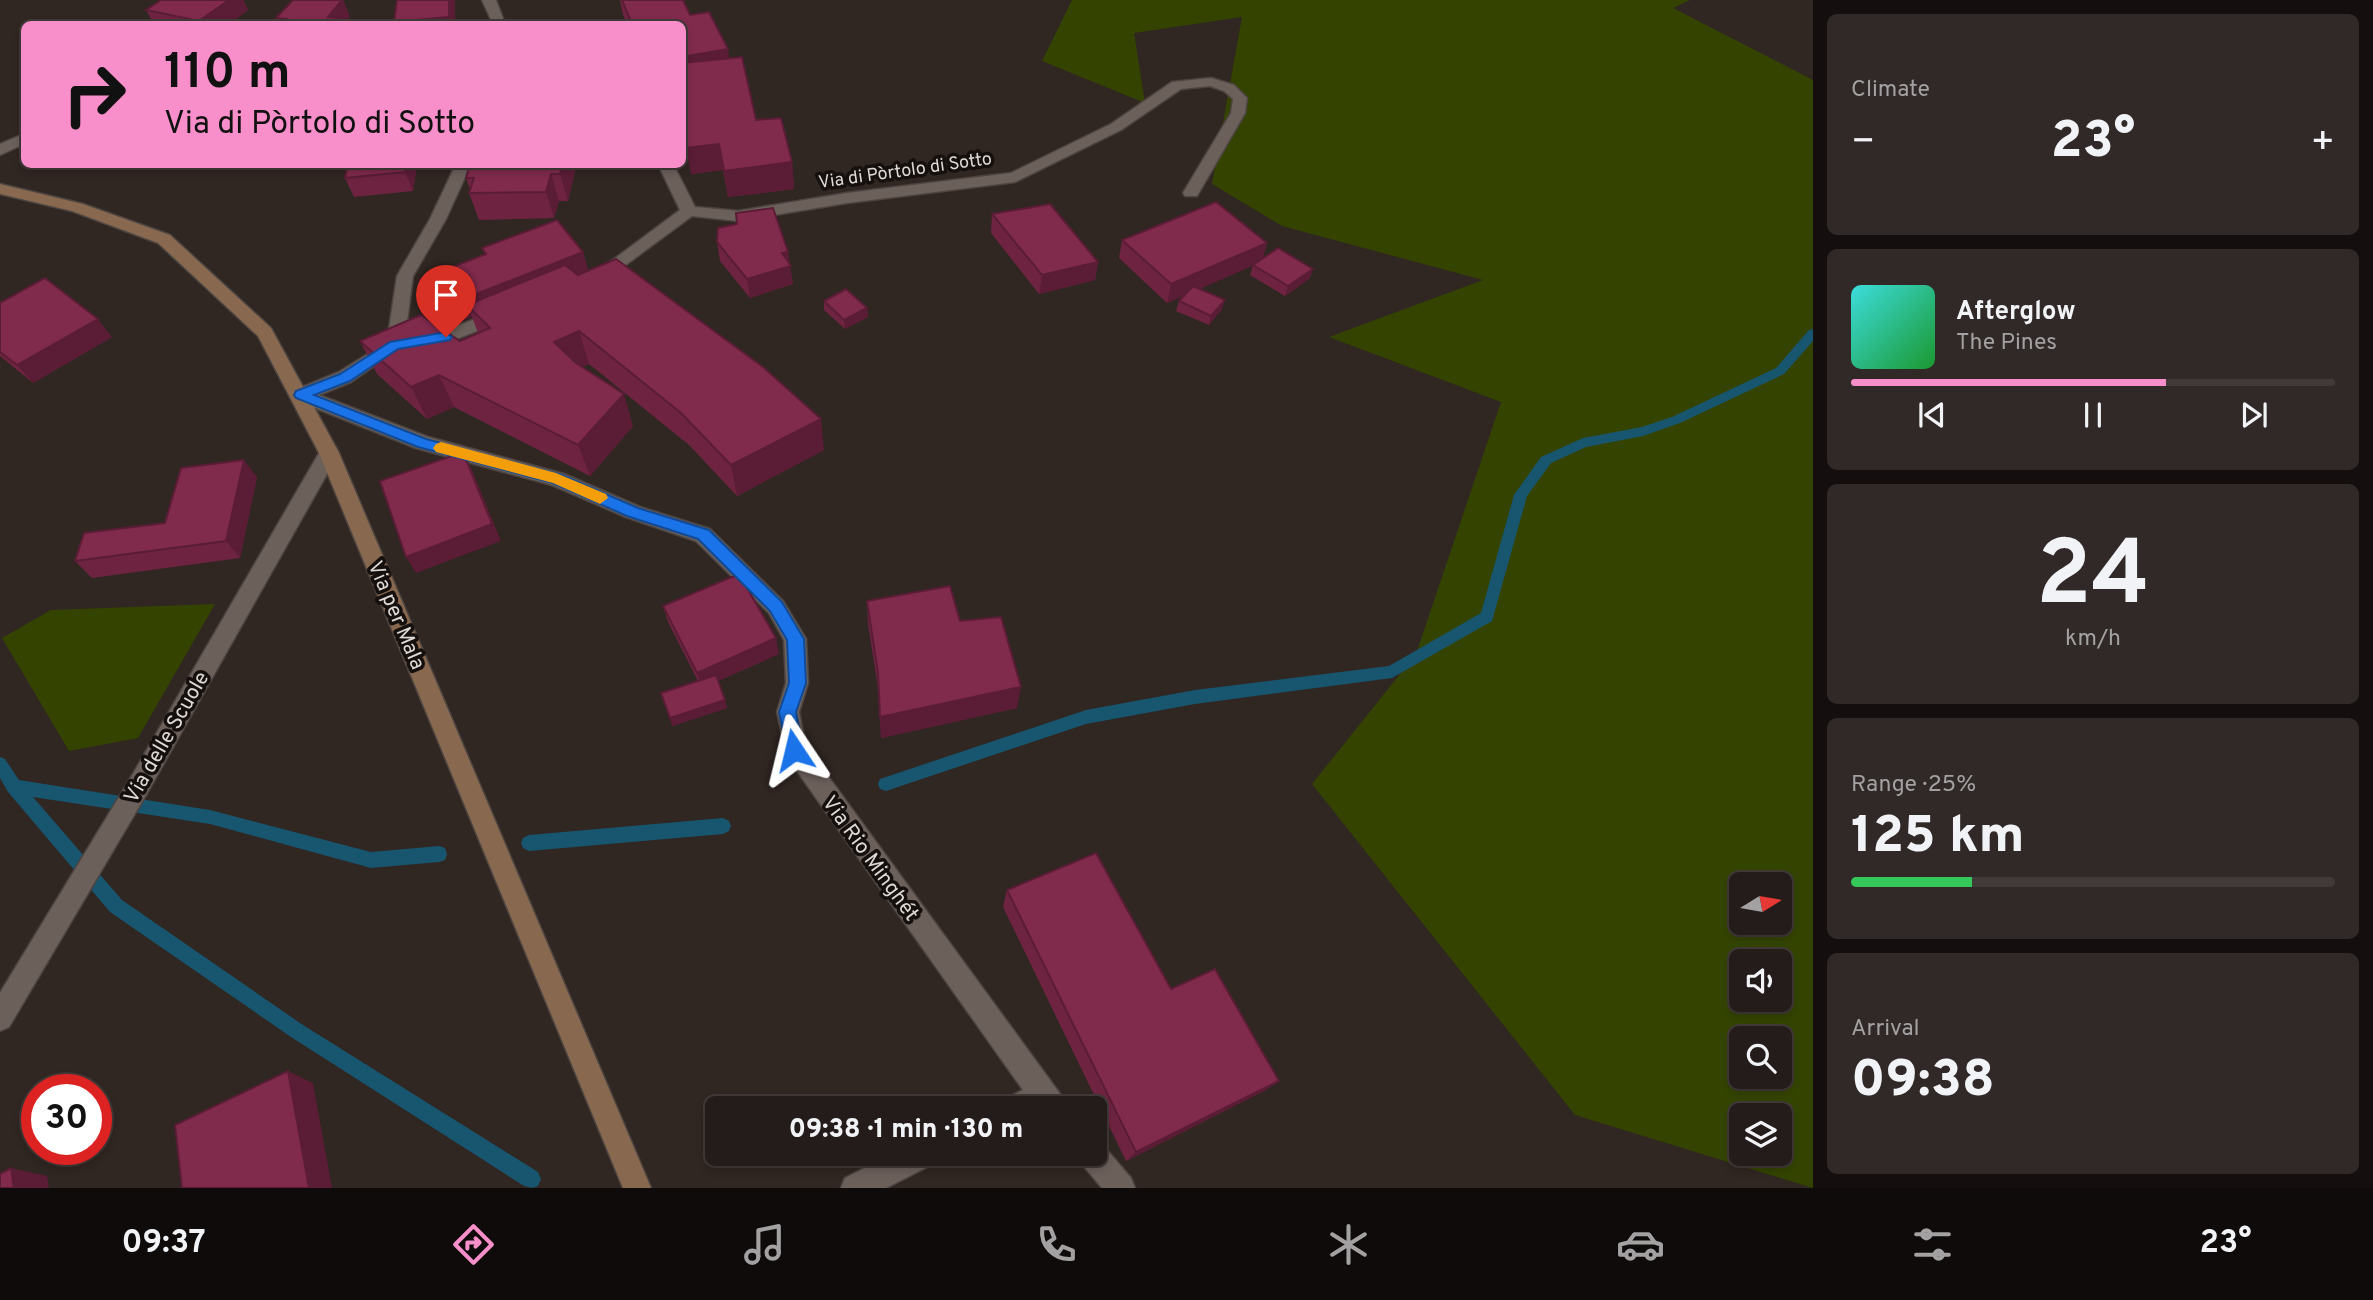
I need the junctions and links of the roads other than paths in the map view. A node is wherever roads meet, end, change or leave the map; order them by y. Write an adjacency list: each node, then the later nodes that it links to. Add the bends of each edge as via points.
1 (489, 0): 2 (street)
2 (498, 21)
3 (21, 140): 4 (street)
4 (0, 150)
5 (462, 168): 12 (street, via 405,276)
6 (667, 168): 9 (street)
7 (0, 189): 13 (main road, Via per Mala, via 77,207 164,239 265,332)
8 (1191, 193): 9 (street, Via di Pòrtolo di Sotto, via 1238,113 1240,98 1212,82 1177,85 1116,127 1015,177 738,216)
9 (689, 211): 10 (street, via 592,282)
10 (579, 286)
11 (519, 309): 12 (street, via 446,337)
12 (395, 345): 13 (street, via 345,377)
13 (301, 395): 14 (main road, Via per Mala); 16 (street, Via Rio Minghét, via 423,443 556,479 703,535 776,607 795,639 797,683 788,712 794,750)
14 (329, 453): 15 (street, Via delle Scuole); 19 (main road, Via per Mala)
15 (0, 1018)
16 (1044, 1096)
17 (899, 1166): 20 (street)
18 (1102, 1166): 21 (street)
19 (637, 1188)
20 (855, 1188)
21 (1121, 1188)

